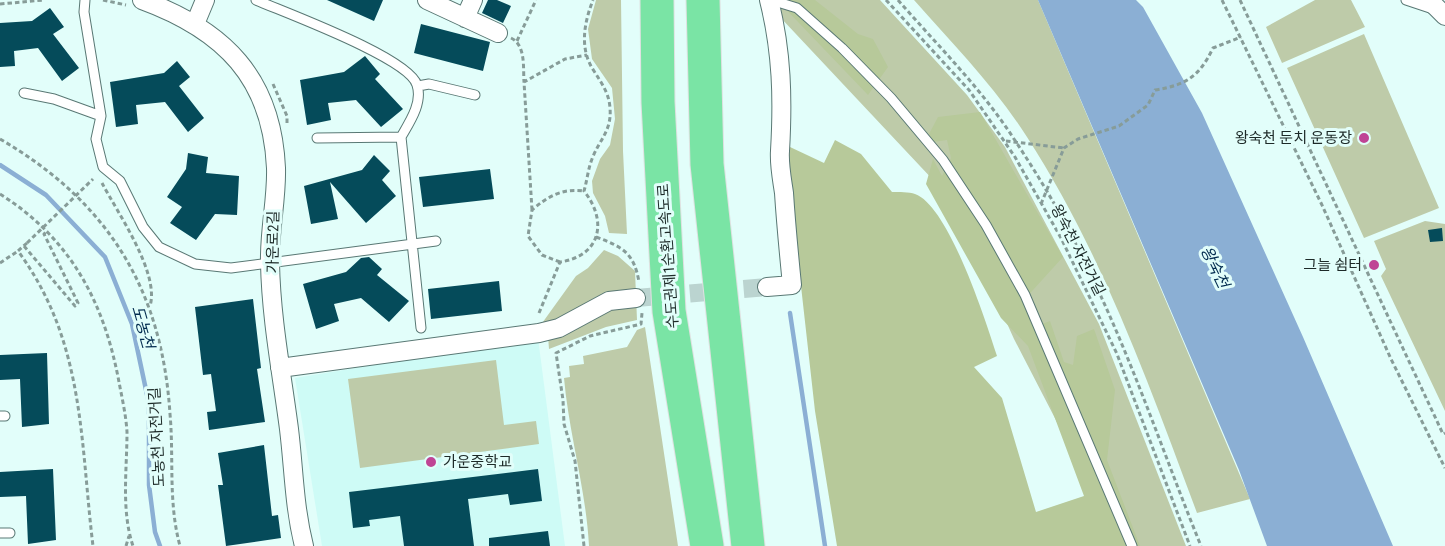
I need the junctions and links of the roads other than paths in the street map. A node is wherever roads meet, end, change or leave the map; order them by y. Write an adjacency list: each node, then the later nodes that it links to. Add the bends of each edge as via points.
1 (85, 0): 18 (lane)
2 (205, 0): 13 (street)
3 (256, 0): 15 (lane, via 373,50 406,70)
4 (427, 0): 12 (street)
5 (473, 0): 12 (street)
6 (657, 0): 30 (highway, 수도권제1순환고속도로, via 669,311)
7 (770, 0): 24 (street, via 781,63 780,151 792,285); 33 (lane, via 797,8 842,48 943,160 986,225 1025,295)
8 (1406, 0): 11 (lane)
9 (703, 2): 28 (highway, via 707,164)
10 (138, 4): 13 (street, 가운로2길)
11 (1438, 9)
12 (465, 18): 14 (street)
13 (195, 24): 23 (street, 가운로2길, via 243,66 257,86 271,121 276,169)
14 (498, 33)
15 (418, 86): 17 (lane, via 429,84); 19 (lane, via 415,111)
16 (24, 93): 18 (lane)
17 (475, 95)
18 (101, 116): 23 (lane, via 96,139 103,167 120,181 143,227 159,247 195,264 231,268)
19 (401, 137): 20 (lane); 22 (lane)
20 (317, 138)
21 (436, 242): 22 (lane)
22 (410, 244): 23 (lane); 26 (lane)
23 (270, 262): 27 (street, 가운로2길)
24 (767, 287)
25 (639, 296): 27 (street, via 609,301 559,328 539,333)
26 (421, 328)
27 (280, 368): 29 (street, 가운로2길, via 295,511)
28 (745, 506): 31 (highway); 32 (highway)
29 (304, 546)
30 (707, 546)
31 (748, 546)
32 (758, 546)
33 (1132, 546)

